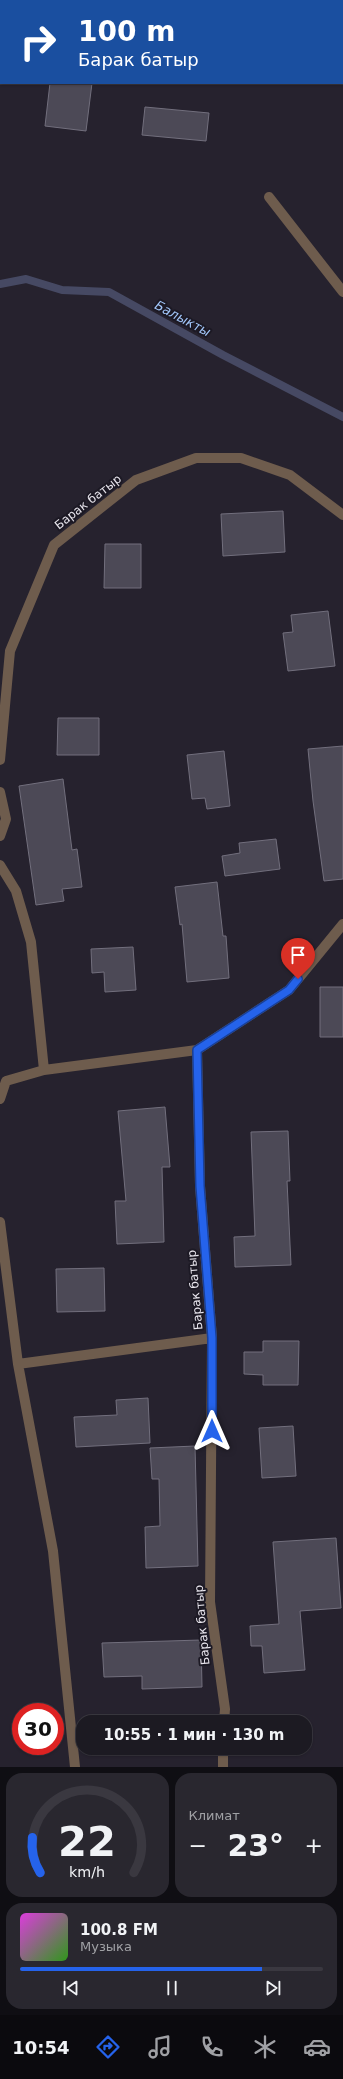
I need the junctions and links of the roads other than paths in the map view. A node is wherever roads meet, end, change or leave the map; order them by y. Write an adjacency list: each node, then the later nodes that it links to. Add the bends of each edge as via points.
1 (269, 197): 2 (street)
2 (343, 292)
3 (343, 515): 4 (street, Барак батыр, via 290,475 241,458 196,458 136,480 54,545 10,651)
4 (0, 760)
5 (0, 792): 6 (street, via 6,819)
6 (0, 836)
7 (0, 865): 10 (street, via 16,891 30,942)
8 (343, 924): 9 (street, via 289,990)
9 (197, 1050): 10 (street); 13 (street, Барак батыр, via 200,1186)
10 (44, 1070): 11 (street, via 6,1082)
11 (0, 1099)
12 (0, 1222): 14 (street)
13 (212, 1338): 14 (street); 15 (street, Барак батыр, via 210,1602)
14 (18, 1364): 17 (street, via 53,1551)
15 (224, 1715)
16 (223, 1755): 18 (street)
17 (75, 1767)
18 (223, 1767)

